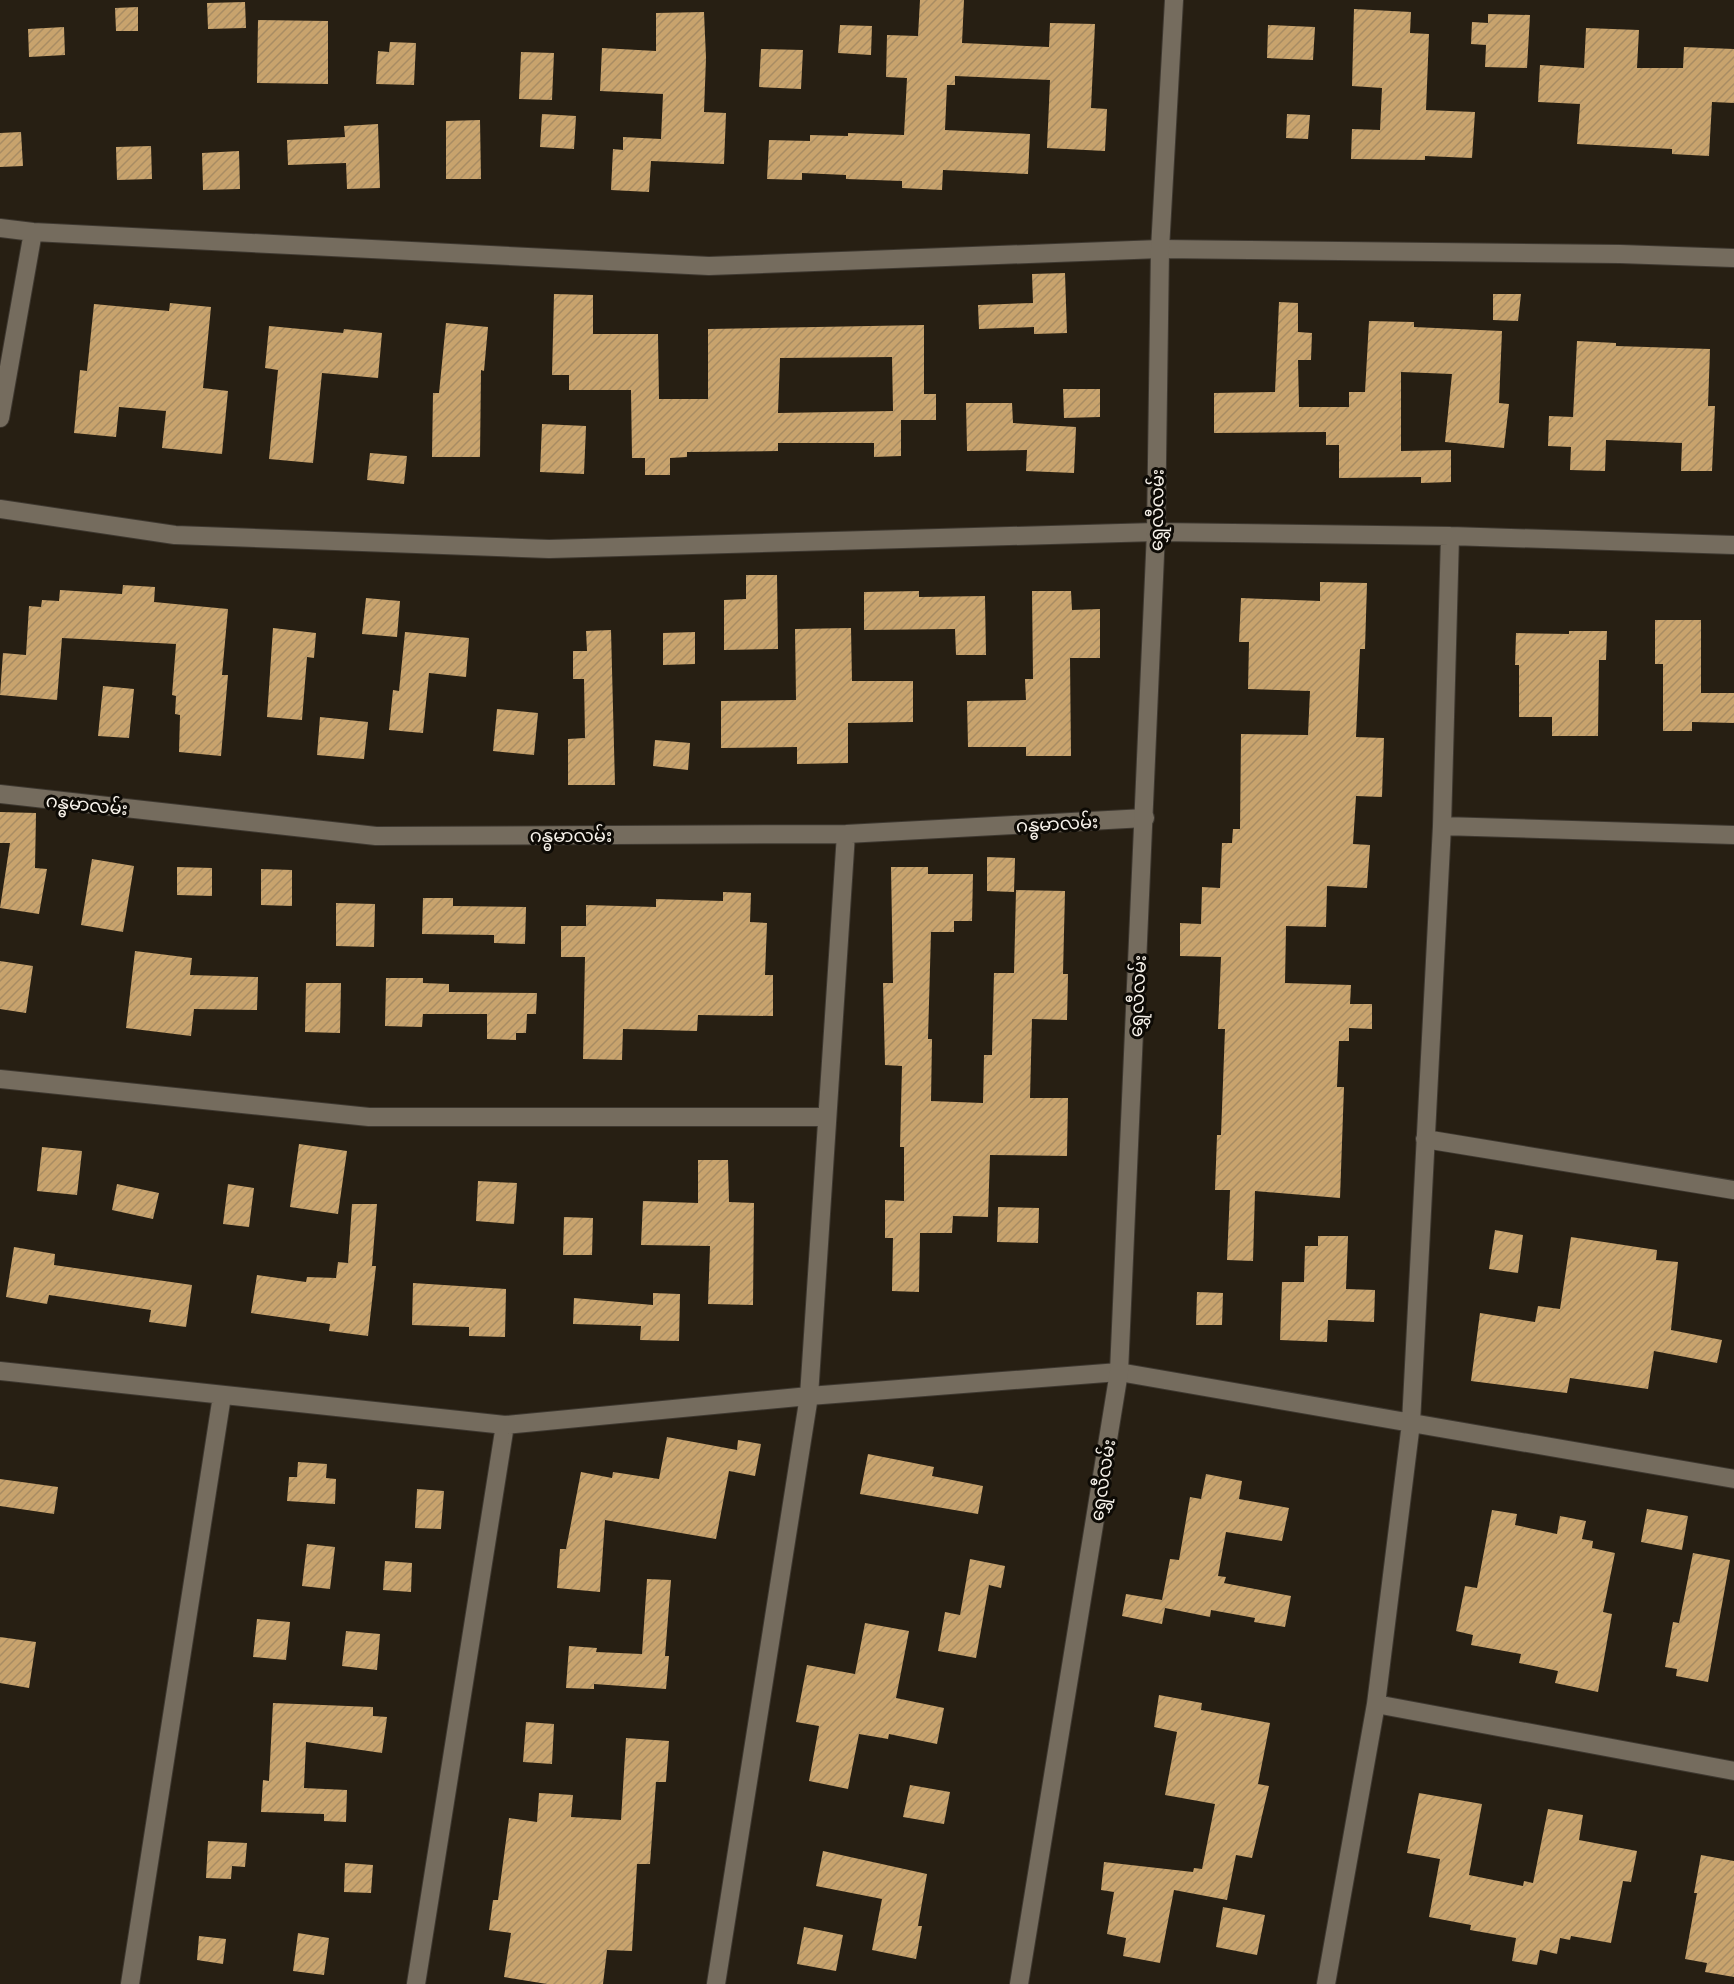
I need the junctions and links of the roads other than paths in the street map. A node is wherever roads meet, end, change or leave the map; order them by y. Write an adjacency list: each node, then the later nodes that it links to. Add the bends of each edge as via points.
1 (1174, 0): 4 (street, ရွှေလီလမ်း)
2 (0, 228): 3 (street)
3 (33, 232): 4 (street, via 709,266); 6 (street)
4 (1160, 249): 5 (street); 8 (street, ရွှေလီလမ်း)
5 (1734, 258)
6 (0, 418)
7 (0, 509): 8 (street, via 175,535 549,549)
8 (1156, 532): 9 (street); 12 (street, ရွှေလီလမ်း)
9 (1450, 536): 10 (street); 13 (street)
10 (1734, 545)
11 (0, 794): 14 (street, ဂန္ဓမာလမ်း, via 376,836)
12 (1145, 818): 14 (street, ဂန္ဓမာလမ်း); 21 (street, ရွှေလီလမ်း)
13 (1442, 826): 15 (street); 18 (street)
14 (846, 834): 17 (street)
15 (1734, 835)
16 (0, 1079): 17 (street, via 369,1117)
17 (827, 1117): 23 (street)
18 (1425, 1139): 19 (street); 24 (street)
19 (1734, 1190)
20 (0, 1371): 22 (street)
21 (1119, 1372): 23 (street); 24 (street); 32 (street, ရွှေလီလမ်း)
22 (222, 1396): 25 (street); 29 (street)
23 (809, 1396): 25 (street); 31 (street)
24 (1411, 1423): 26 (street); 27 (street)
25 (506, 1425): 30 (street)
26 (1734, 1479)
27 (1376, 1704): 28 (street); 33 (street)
28 (1734, 1771)
29 (130, 1984)
30 (416, 1984)
31 (716, 1984)
32 (1019, 1984)
33 (1328, 1984)

